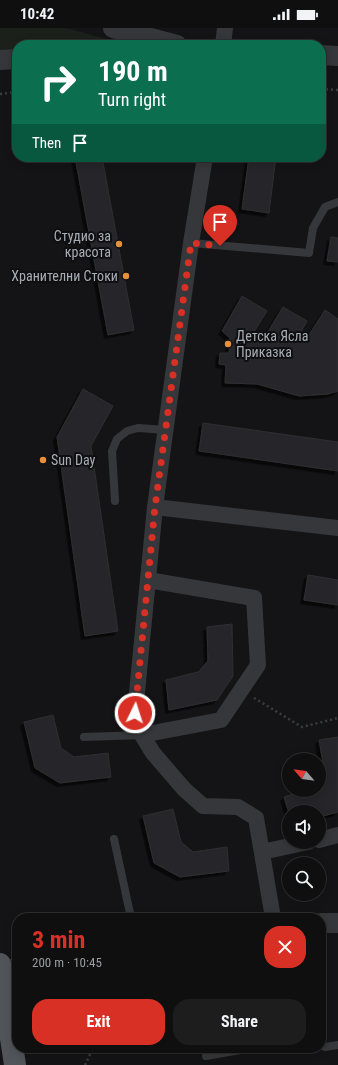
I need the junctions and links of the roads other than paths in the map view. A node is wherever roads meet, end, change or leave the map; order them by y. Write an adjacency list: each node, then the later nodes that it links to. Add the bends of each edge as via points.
1 (113, 28): 3 (street)
2 (225, 28): 4 (street)
3 (158, 40)
4 (224, 40)
5 (326, 55): 6 (street)
6 (338, 56)
7 (12, 59): 8 (street)
8 (0, 60)
9 (204, 162): 11 (street)
10 (338, 202): 11 (lane, via 324,207 313,228 309,253)
11 (191, 243): 12 (street)
12 (166, 430): 13 (lane, via 138,428 127,431 117,440 112,451); 14 (street)
13 (115, 501)
14 (155, 507): 15 (street); 16 (street)
15 (338, 528)
16 (148, 580): 17 (street, via 135,713); 17 (street, via 254,598 258,665 221,720)
17 (142, 736): 18 (lane); 23 (street, via 184,790 204,806 238,806 256,818)
18 (84, 737)
19 (338, 835): 20 (street)
20 (326, 838)
21 (114, 839): 24 (lane)
22 (282, 848): 23 (street)
23 (262, 852): 25 (street)
24 (130, 913)
25 (272, 913)
26 (326, 923): 27 (street)
27 (338, 923)
28 (5, 969): 29 (main road)
29 (12, 1036)
30 (338, 1045): 31 (lane)
31 (326, 1047)
32 (14, 1053): 35 (main road)
33 (223, 1053): 34 (lane)
34 (206, 1056)
35 (15, 1065)

